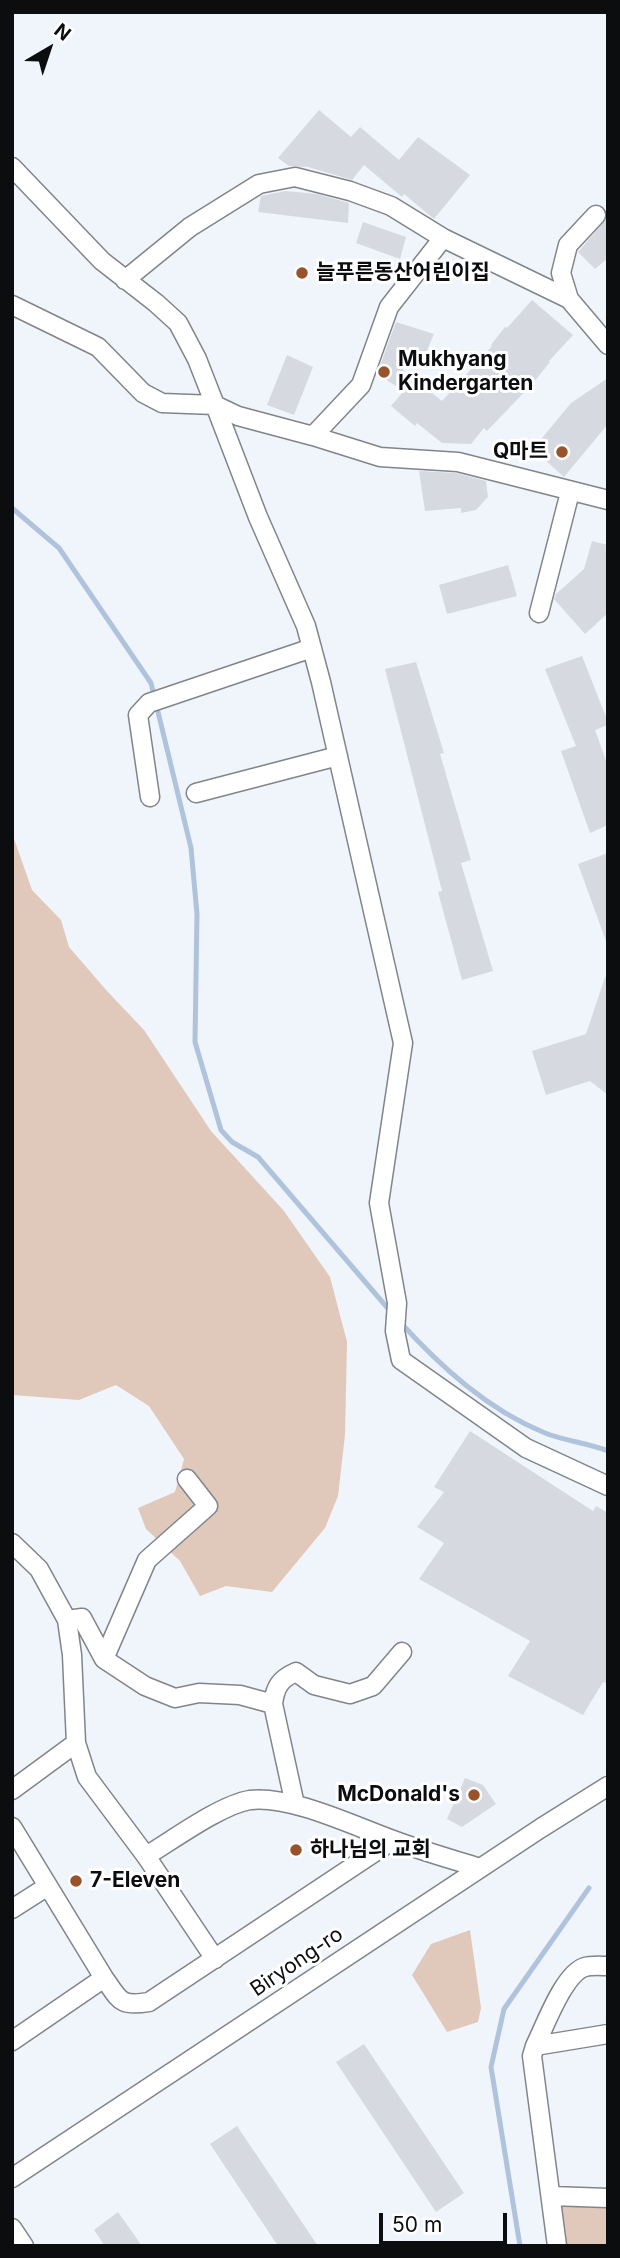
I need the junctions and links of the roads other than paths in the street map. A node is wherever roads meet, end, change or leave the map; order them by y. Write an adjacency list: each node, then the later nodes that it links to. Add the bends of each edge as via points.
1 (12, 167): 4 (street)
2 (596, 215): 5 (street, via 568,245 561,273)
3 (443, 238): 4 (street, via 391,206 295,177 259,184 190,227); 5 (street); 9 (street, via 390,307 361,385)
4 (125, 280): 8 (street, via 178,323)
5 (569, 299): 7 (street)
6 (12, 305): 8 (street, via 98,347 143,393 162,403)
7 (608, 345)
8 (215, 405): 9 (street, via 238,416); 13 (street)
9 (313, 436): 10 (street, via 380,457 458,462)
10 (570, 492): 11 (street); 12 (street)
11 (608, 500)
12 (539, 613)
13 (312, 648): 14 (street); 16 (street, via 149,703 138,715)
14 (338, 756): 15 (street); 18 (street, via 403,1042 379,1203 397,1303 395,1331 401,1360 526,1448)
15 (196, 793)
16 (150, 797)
17 (187, 1479): 22 (street, via 208,1506 147,1560)
18 (608, 1486)
19 (12, 1543): 20 (street, via 39,1569)
20 (67, 1620): 22 (street, via 82,1618); 24 (street)
21 (402, 1652): 23 (street, via 373,1686 350,1694 314,1685 296,1672 275,1688)
22 (104, 1660): 23 (street, via 145,1686 175,1698 199,1693 240,1695)
23 (273, 1704): 27 (street)
24 (76, 1743): 26 (street); 30 (street, via 87,1777)
25 (608, 1786): 31 (street, Biryong-ro)
26 (12, 1790)
27 (295, 1805): 29 (street); 30 (street, via 248,1800 224,1809)
28 (12, 1827): 32 (street)
29 (393, 1840): 31 (street); 34 (street)
30 (146, 1856): 34 (street)
31 (480, 1868): 40 (street, Biryong-ro)
32 (48, 1886): 33 (street); 36 (street)
33 (12, 1909)
34 (215, 1958): 36 (street, via 149,2002 131,2005 121,2000)
35 (608, 1966): 39 (street, via 586,1967 568,1980)
36 (104, 1978): 38 (street)
37 (608, 2034): 39 (street)
38 (12, 2041)
39 (535, 2046): 41 (street, via 532,2056)
40 (12, 2178)
41 (551, 2196): 42 (street); 45 (street)
42 (608, 2198)
43 (12, 2228): 44 (street)
44 (24, 2246)
45 (557, 2246)

